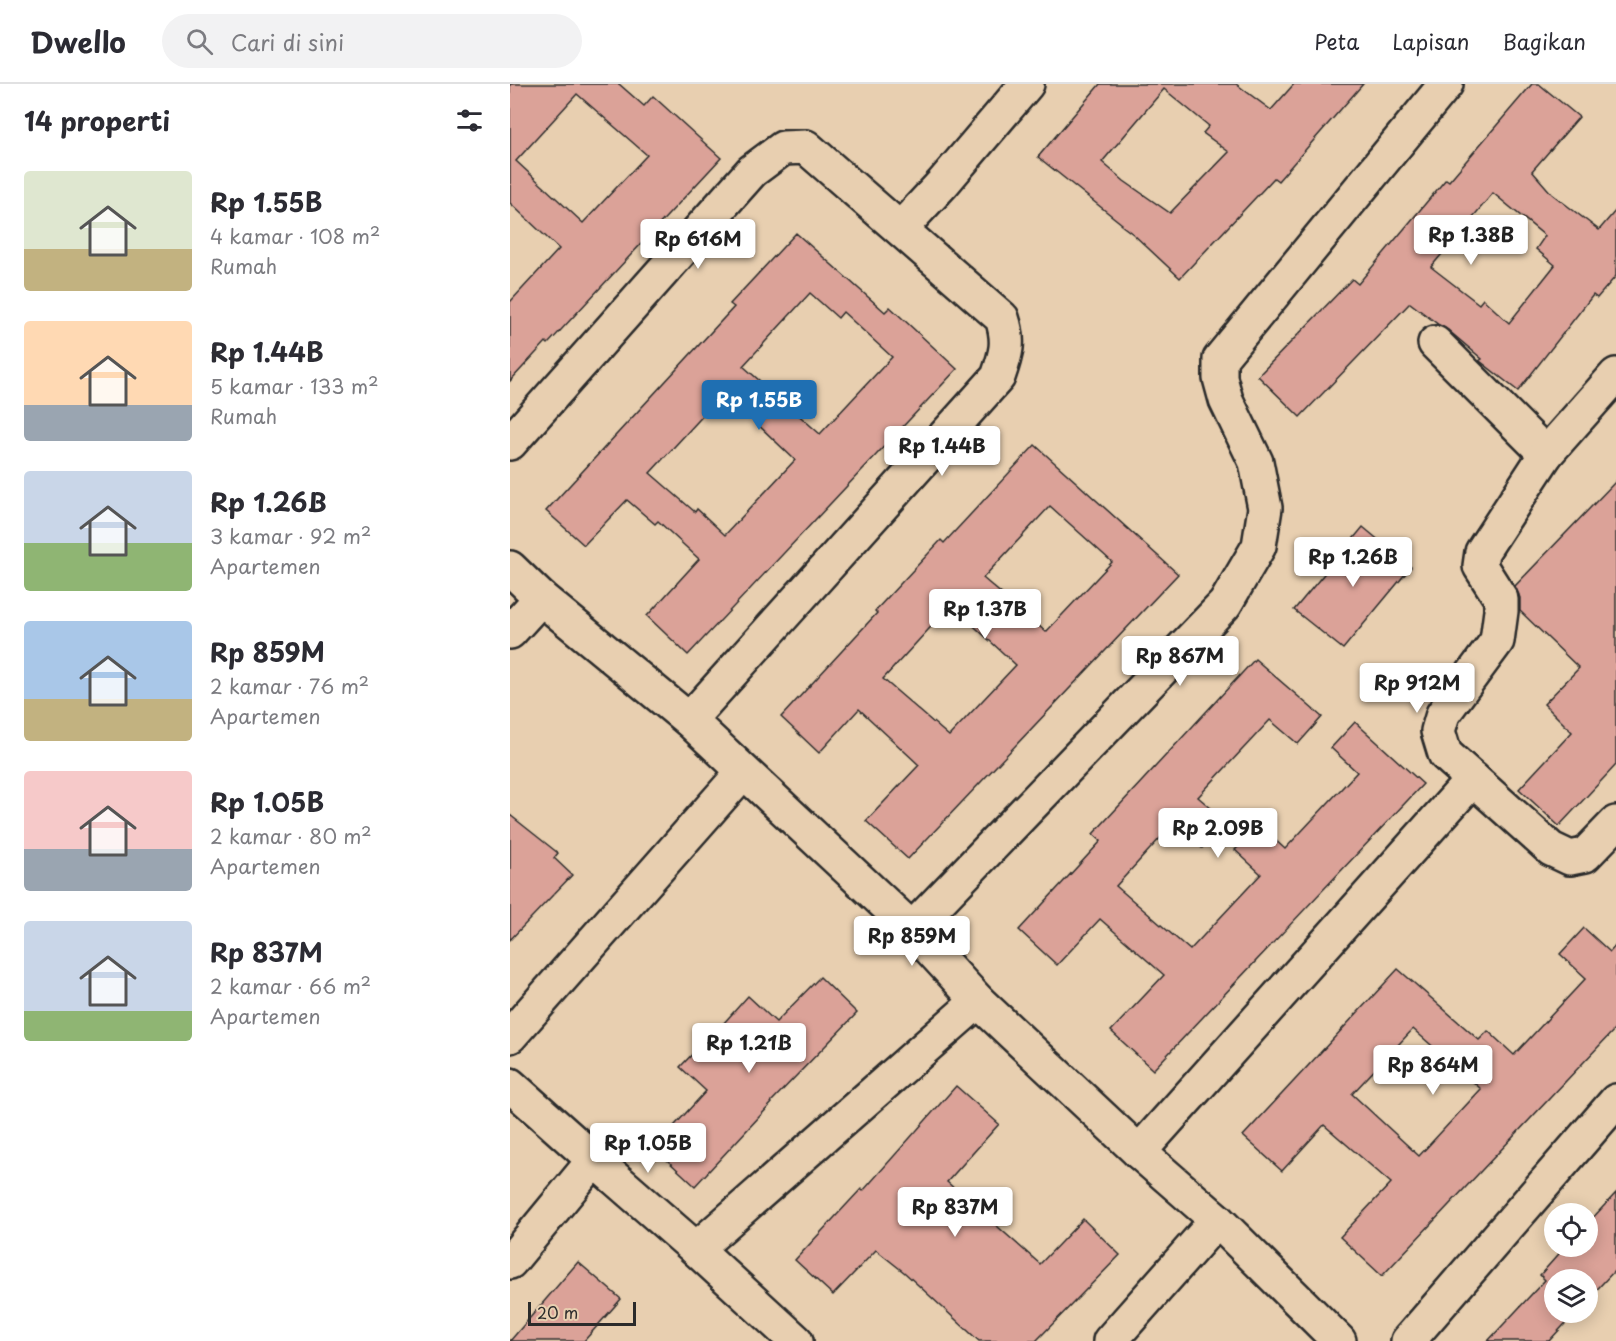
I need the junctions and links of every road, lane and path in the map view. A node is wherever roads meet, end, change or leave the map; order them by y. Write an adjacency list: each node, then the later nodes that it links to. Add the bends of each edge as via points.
1 (1027, 84): 3 (street)
2 (1446, 84): 15 (street, via 1220,359 1226,400 1256,462 1265,508 1259,546 1225,604)
3 (901, 228): 6 (street, via 807,147 783,148 752,171); 11 (street, via 1002,318 1007,351 998,377)
4 (1436, 343): 7 (street)
5 (1616, 375): 7 (street)
6 (510, 443)
7 (1546, 454): 13 (street, via 1482,552 1480,566 1501,599 1497,641 1443,714 1438,731 1445,754)
8 (510, 568): 9 (street)
9 (540, 598): 10 (street); 11 (street)
10 (510, 632)
11 (689, 720): 12 (street)
12 (743, 772): 15 (street); 17 (street)
13 (1473, 779): 14 (street, via 1551,849 1570,858 1585,855); 20 (street)
14 (1616, 823)
15 (912, 929): 16 (street)
16 (978, 1001): 20 (street); 23 (street)
17 (510, 1036)
18 (510, 1085): 21 (street)
19 (1616, 1101): 28 (street)
20 (1139, 1152): 22 (street)
21 (594, 1160): 23 (street); 24 (street)
22 (1217, 1220): 26 (street); 27 (street)
23 (696, 1249): 25 (street)
24 (510, 1262)
25 (796, 1341)
26 (1110, 1341)
27 (1339, 1341)
28 (1408, 1341)

